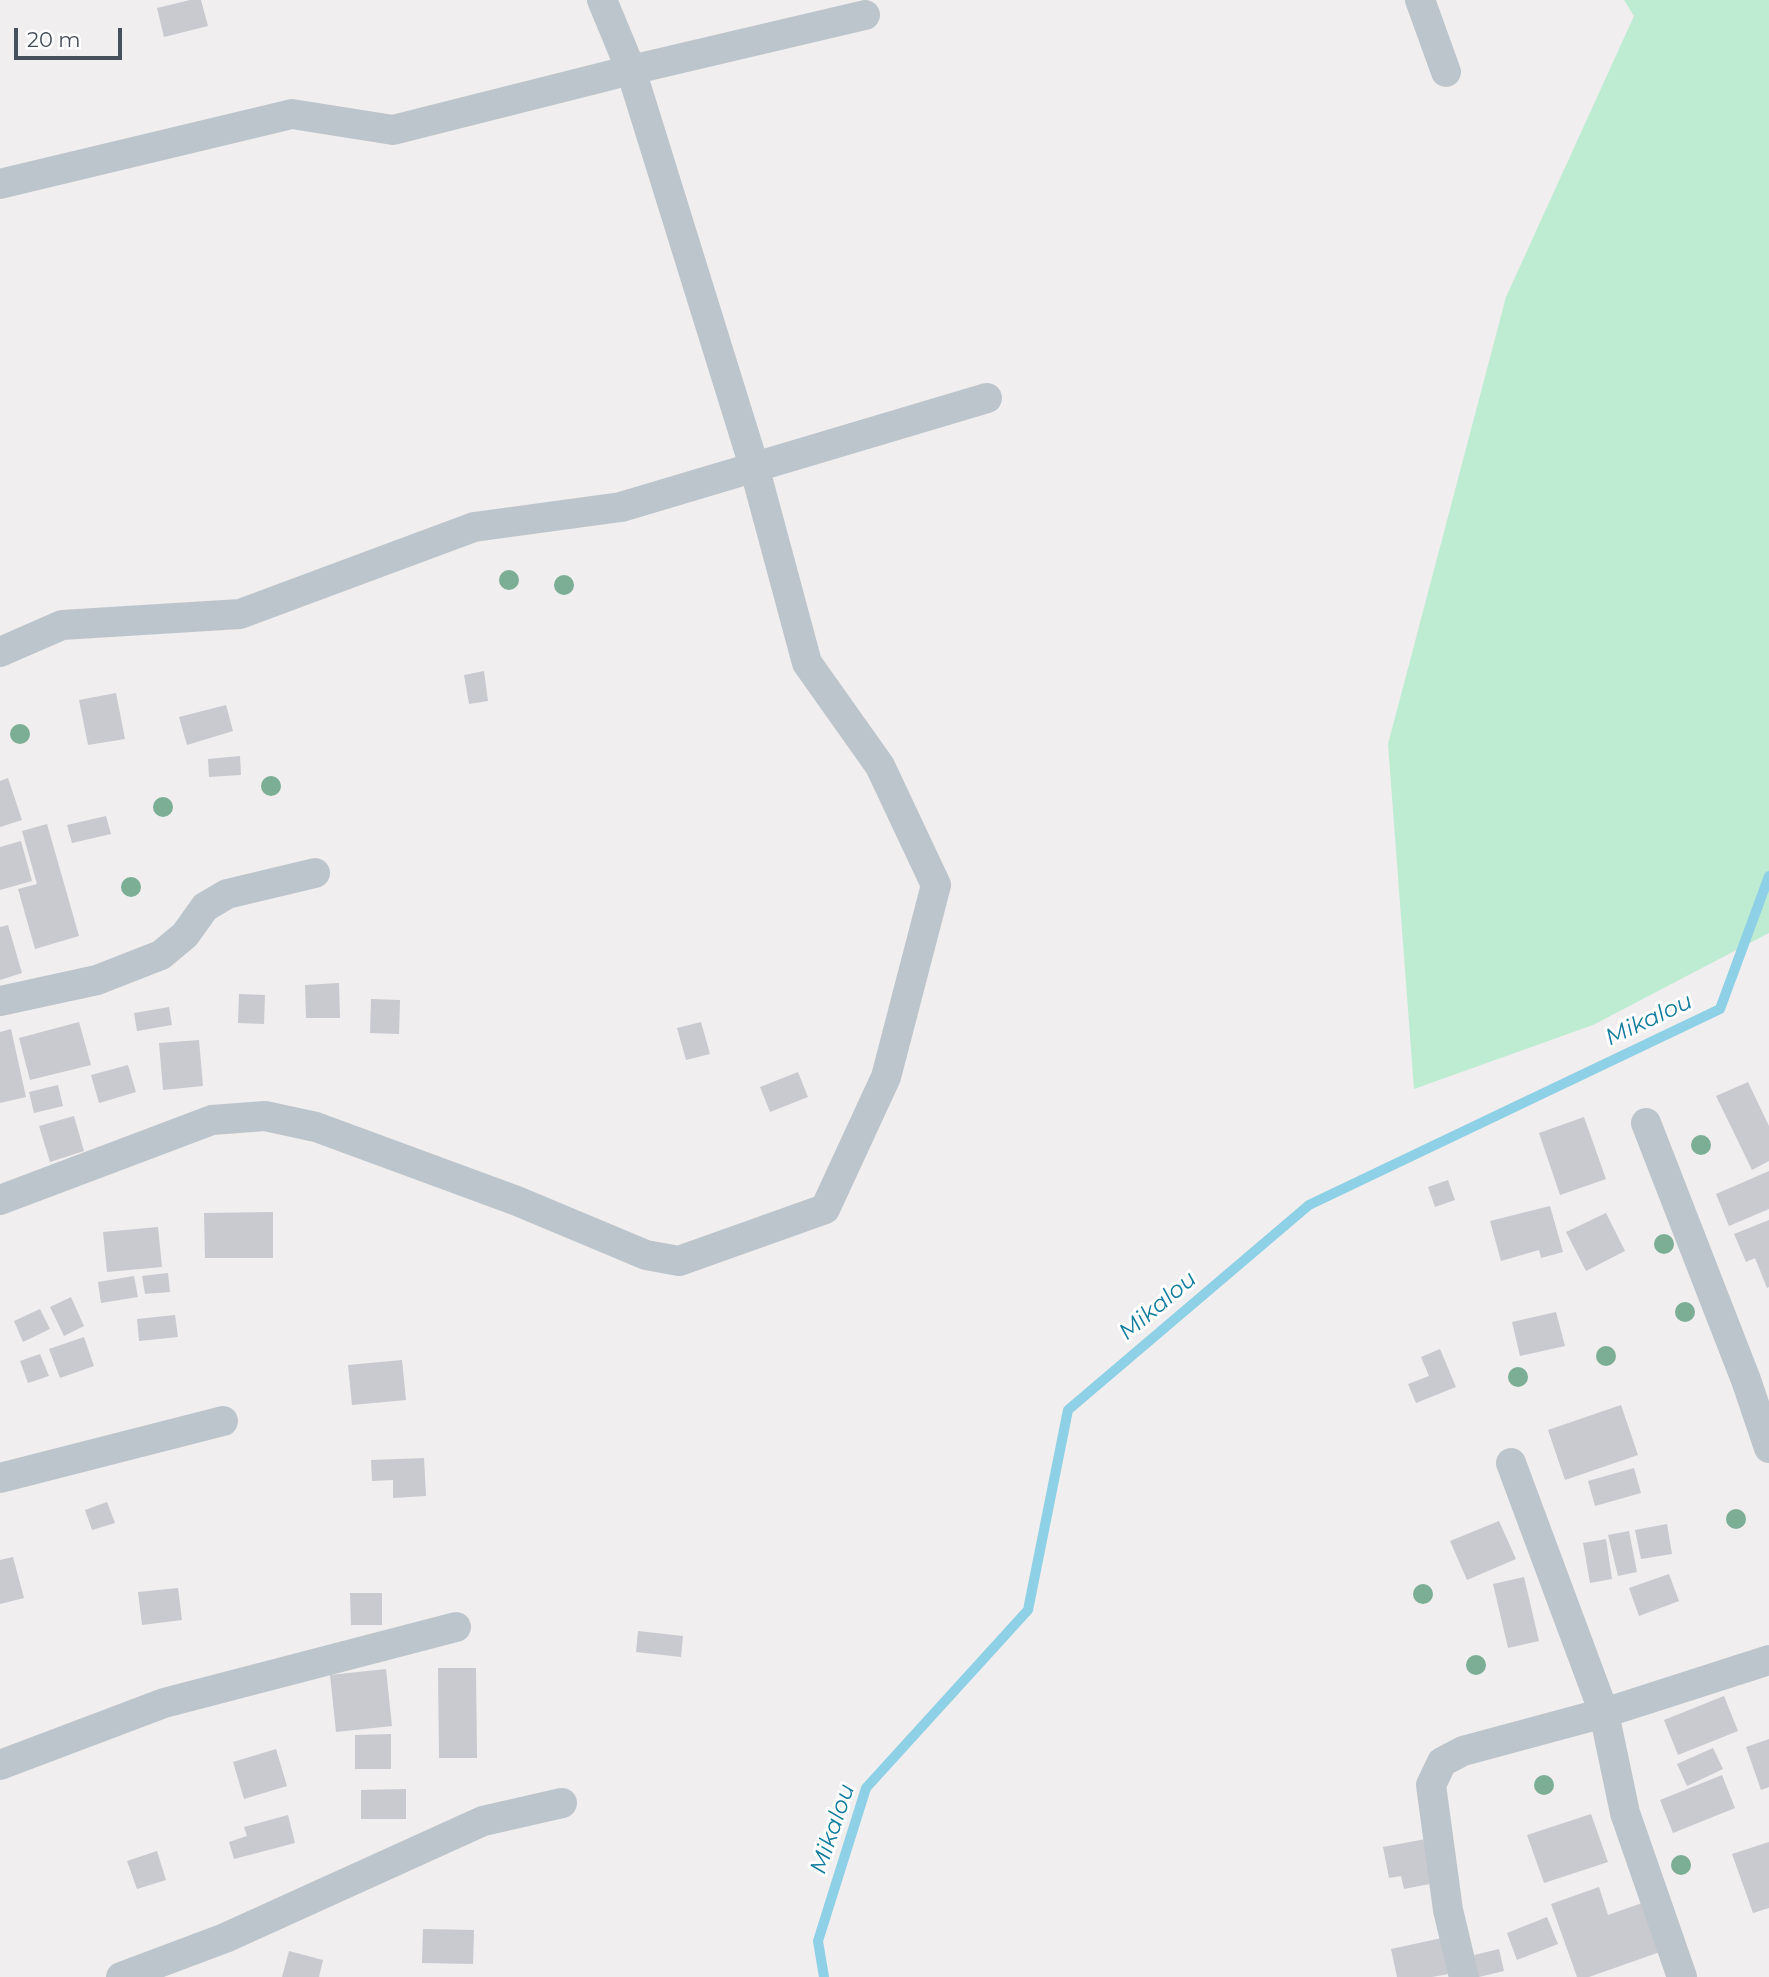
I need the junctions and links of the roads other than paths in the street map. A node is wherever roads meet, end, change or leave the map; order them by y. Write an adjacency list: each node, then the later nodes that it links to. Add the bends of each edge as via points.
1 (602, 0): 4 (street)
2 (1420, 0): 5 (street)
3 (865, 15): 4 (street)
4 (631, 70): 6 (street, via 393,130 292,114); 8 (street)
5 (1446, 72)
6 (0, 184)
7 (987, 398): 8 (street)
8 (754, 466): 9 (street, via 621,507 474,527 240,614 62,625); 13 (street, via 807,663 880,766 936,885 886,1077 825,1209 679,1261 646,1255 517,1201 316,1127 265,1116 212,1120)
9 (0, 652)
10 (315, 873): 11 (street, via 227,894 205,907 185,935 162,955 97,980)
11 (0, 1001)
12 (1646, 1124): 15 (street)
13 (0, 1200)
14 (223, 1421): 17 (street)
15 (1769, 1448)
16 (1511, 1463): 20 (street)
17 (0, 1478)
18 (456, 1628): 21 (street, via 164,1703)
19 (1769, 1660): 20 (street)
20 (1604, 1713): 24 (street, via 1462,1751 1442,1762 1431,1785 1448,1910); 25 (street, via 1625,1813)
21 (0, 1765)
22 (562, 1803): 23 (street, via 483,1821 225,1938)
23 (121, 1977)
24 (1464, 1977)
25 (1682, 1977)

